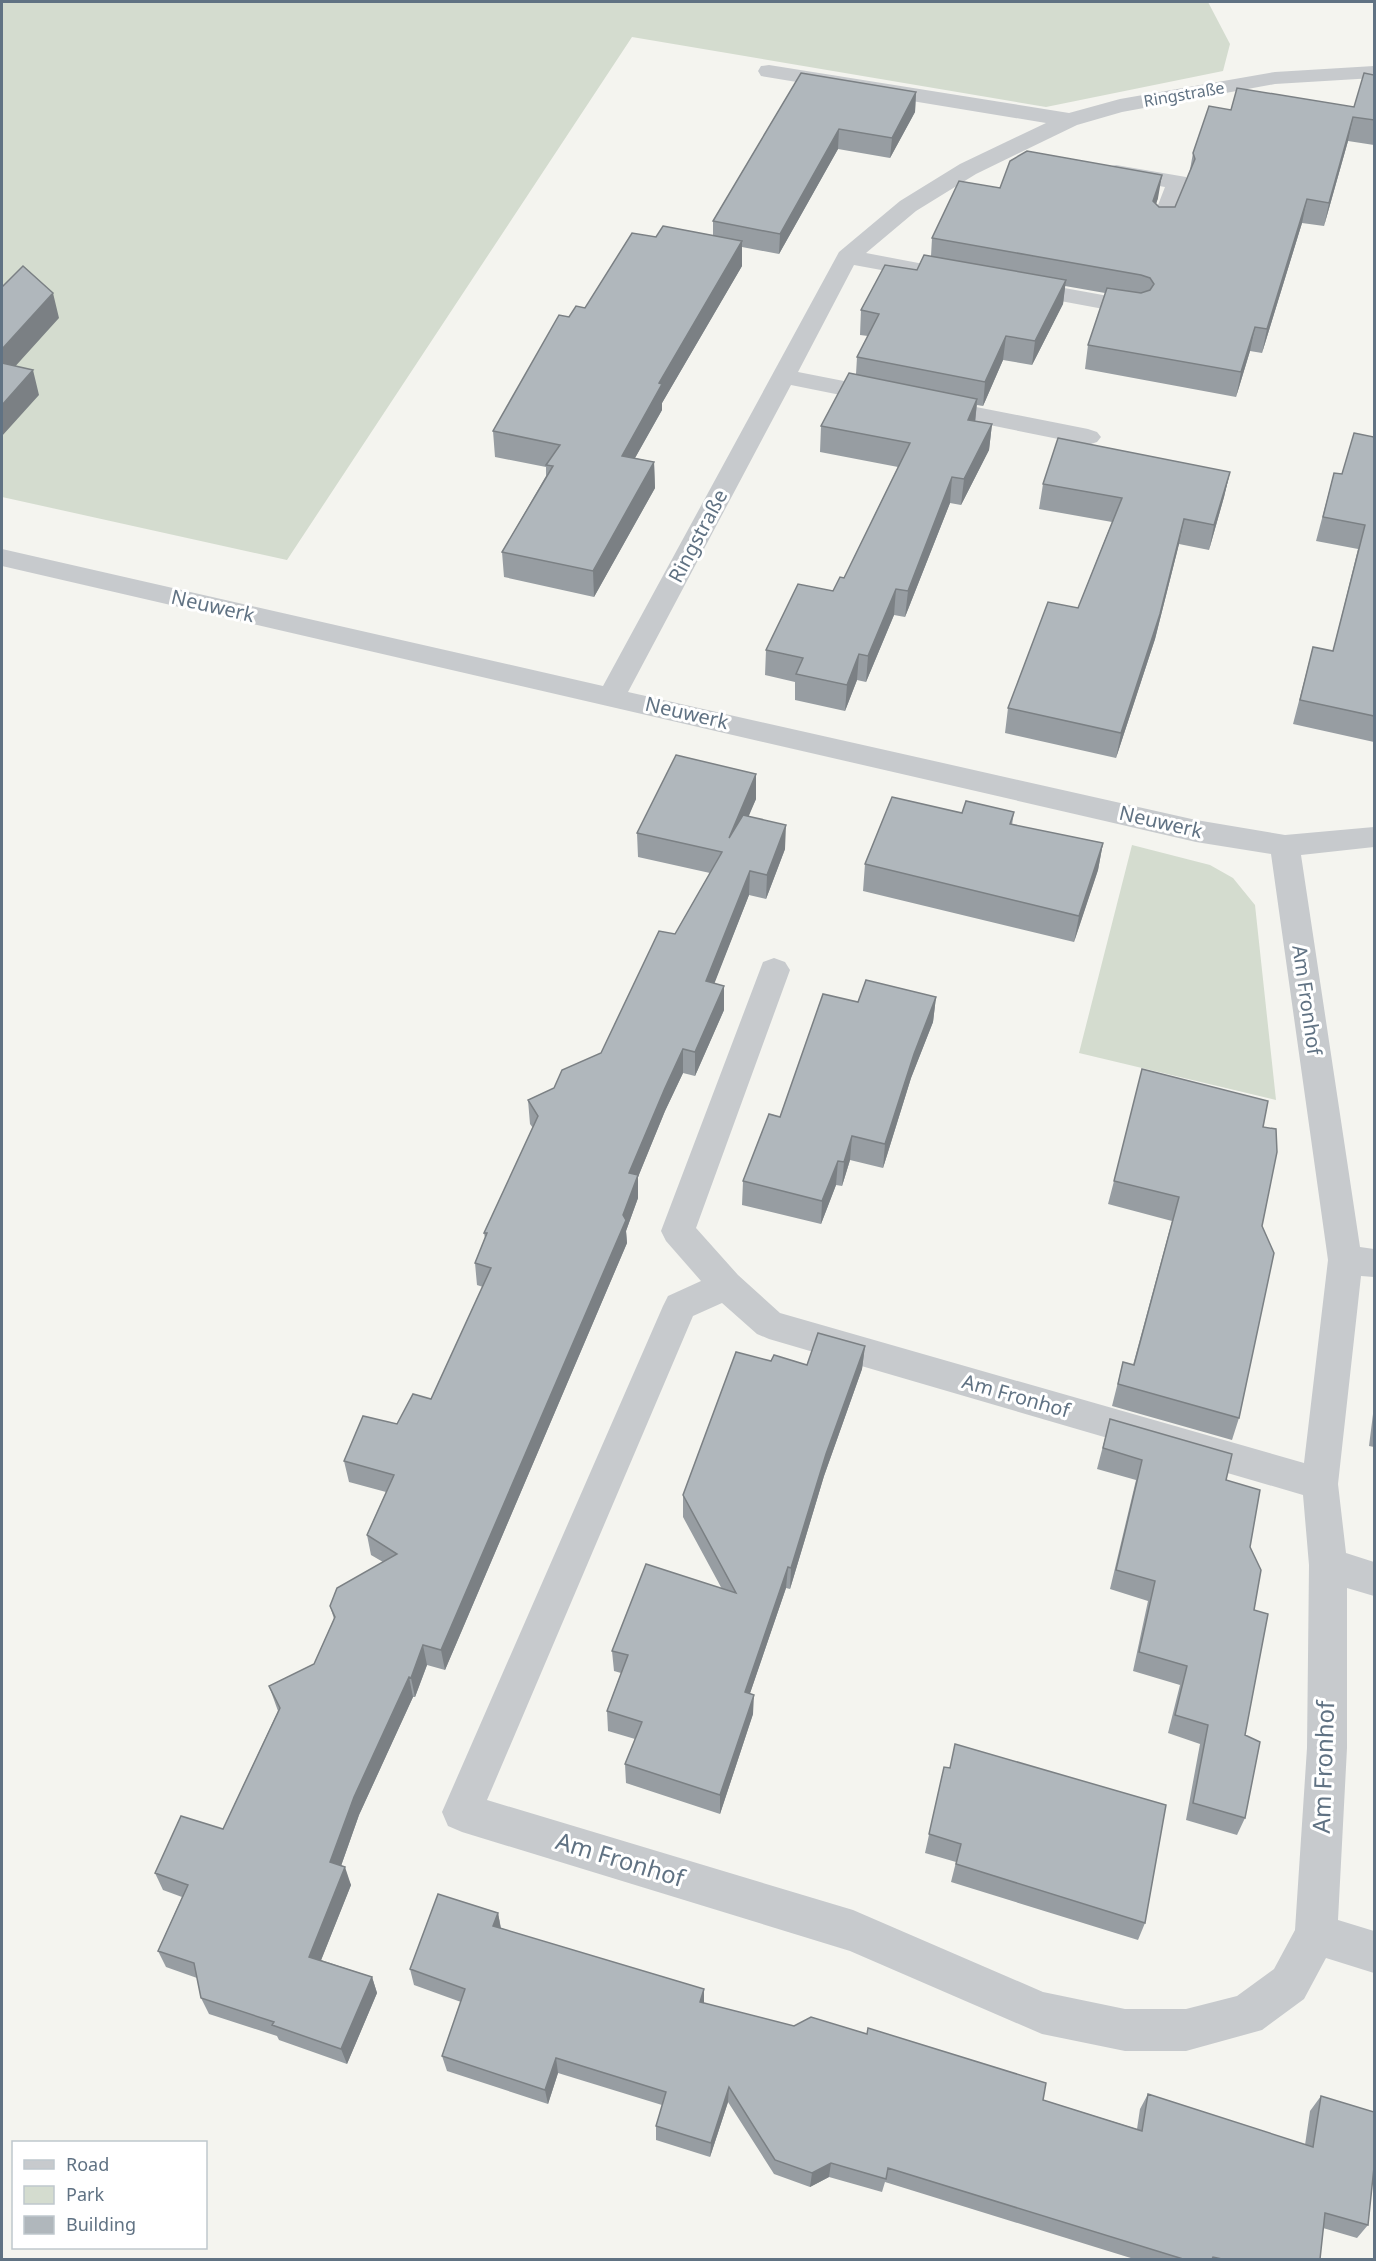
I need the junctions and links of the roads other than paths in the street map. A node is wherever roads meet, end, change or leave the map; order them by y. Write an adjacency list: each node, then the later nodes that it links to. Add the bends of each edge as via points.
1 (769, 71): 3 (street)
2 (1374, 72): 3 (street, Ringstraße, via 1275,78 1120,106)
3 (1069, 120): 4 (street, Ringstraße)
4 (1002, 153): 5 (street); 8 (street, Ringstraße, via 908,206)
5 (1037, 159)
6 (1096, 169): 7 (street, via 1178,182)
7 (1163, 223)
8 (847, 257): 9 (street); 10 (street, Ringstraße)
9 (1136, 308)
10 (783, 376): 11 (street); 13 (street, Ringstraße)
11 (1088, 437)
12 (2, 558): 13 (street, Neuwerk)
13 (612, 696): 15 (street, Neuwerk, via 1196,831)
14 (1374, 837): 15 (street, Neuwerk)
15 (1285, 846): 17 (street, Am Fronhof)
16 (774, 970): 18 (street, Am Fronhof, via 678,1231)
17 (1360, 1262): 19 (street, Am Fronhof)
18 (726, 1285): 19 (street, Am Fronhof, via 769,1324); 22 (street, Am Fronhof, via 680,1306 462,1812 853,1931 1042,2013 1125,2030 1186,2030 1247,2015 1289,1984)
19 (1320, 1484): 20 (street, Am Fronhof)
20 (1328, 1565): 21 (street); 22 (street, Am Fronhof, via 1328,1748)
21 (1374, 1579)
22 (1316, 1934): 23 (street)
23 (1374, 1952)

